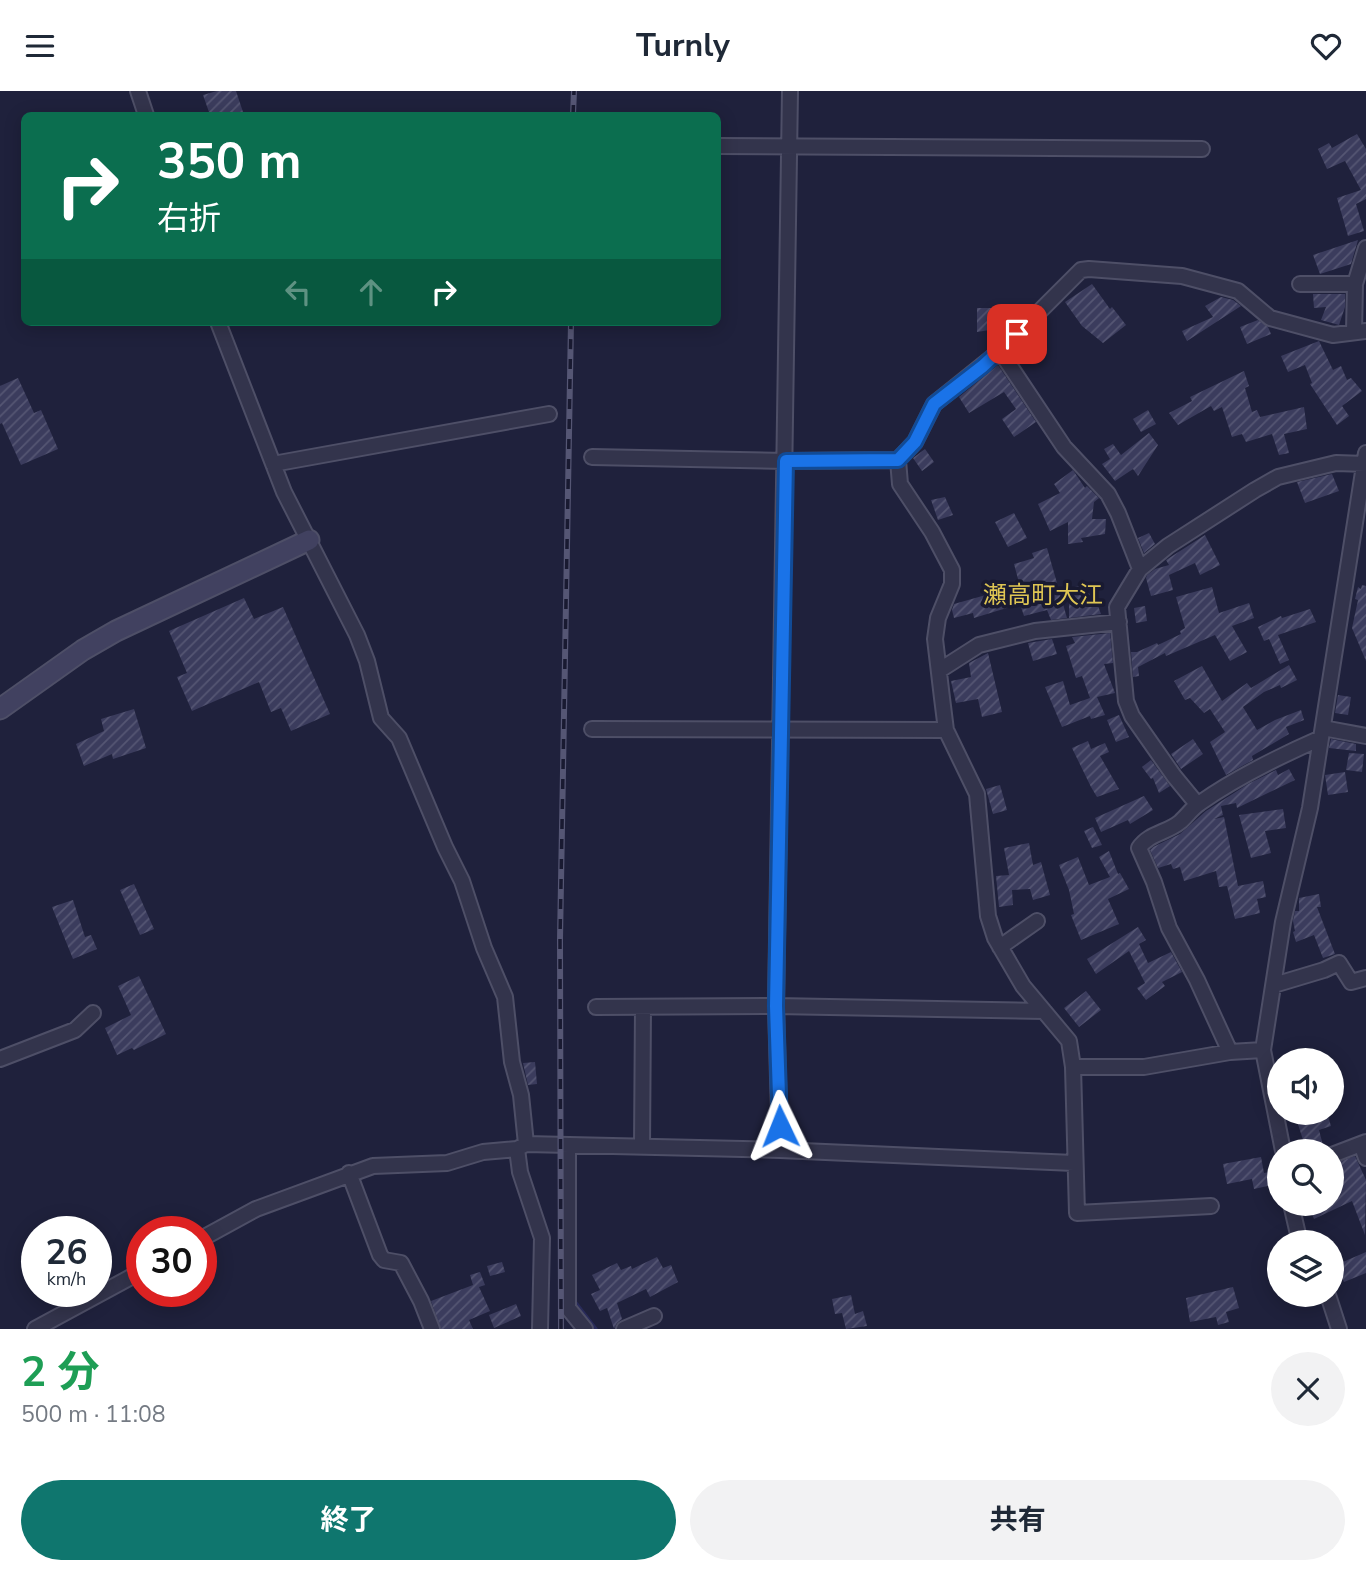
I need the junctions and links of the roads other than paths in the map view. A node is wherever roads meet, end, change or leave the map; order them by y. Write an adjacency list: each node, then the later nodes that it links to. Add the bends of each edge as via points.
1 (138, 91): 3 (street)
2 (790, 91): 5 (street)
3 (145, 112)
4 (721, 146): 5 (street)
5 (789, 146): 6 (street); 17 (street)
6 (1202, 149)
7 (1366, 248): 9 (street)
8 (1300, 284): 9 (street)
9 (1355, 284): 11 (street)
10 (220, 326): 18 (street)
11 (1360, 331): 12 (street, via 1333,335 1270,318 1238,291 1182,277 1089,269 1081,270)
12 (1000, 351): 15 (street, via 934,404 915,442); 20 (street, via 1064,447 1108,494)
13 (549, 414): 18 (street)
14 (592, 457): 17 (street)
15 (898, 460): 17 (street); 22 (street, via 900,484 952,571 935,639)
16 (1365, 460): 20 (street, via 1278,477 1168,546); 27 (street)
17 (786, 461): 25 (street)
18 (273, 464): 19 (street)
19 (309, 540): 23 (street, via 116,631); 45 (street, via 357,635 381,718 399,738 462,881 505,997 512,1062 521,1095)
20 (1140, 569): 21 (street, via 1117,607)
21 (1119, 622): 22 (street, via 1035,631 979,645); 29 (street, via 1126,701 1132,716)
22 (940, 670): 26 (street)
23 (0, 709)
24 (592, 729): 25 (street)
25 (781, 729): 26 (street); 34 (street)
26 (946, 730): 31 (street, via 977,794 988,916)
27 (1322, 733): 28 (street); 29 (street); 33 (street)
28 (1366, 736)
29 (1197, 804): 40 (street, via 1179,823 1145,839 1139,848 1169,928)
30 (1037, 921): 31 (street)
31 (1000, 947): 37 (street)
32 (1366, 978): 33 (street, via 1351,982 1339,963)
33 (1274, 985): 39 (street)
34 (776, 1006): 36 (street); 37 (street); 48 (street)
35 (596, 1007): 36 (street)
36 (643, 1007): 46 (street)
37 (1044, 1011): 42 (street, via 1069,1041)
38 (93, 1013): 41 (street, via 75,1030)
39 (1263, 1050): 40 (street); 43 (street)
40 (1230, 1052): 42 (street, via 1144,1067)
41 (0, 1059)
42 (1073, 1067): 50 (street)
43 (1281, 1139)
44 (568, 1146): 45 (street); 46 (street); 60 (street, via 568,1308)
45 (522, 1147): 51 (street, via 447,1163 383,1164); 59 (street, via 520,1173 542,1238)
46 (642, 1147): 48 (street)
47 (1364, 1148): 49 (street)
48 (780, 1150): 50 (street)
49 (1344, 1152)
50 (1074, 1163): 52 (street, via 1077,1213)
51 (349, 1173): 53 (street, via 256,1209); 58 (street, via 380,1255 401,1263)
52 (1211, 1206)
53 (217, 1230)
54 (126, 1280): 57 (street)
55 (1332, 1307): 62 (street)
56 (654, 1316): 61 (street)
57 (35, 1329)
58 (432, 1329)
59 (540, 1329)
60 (585, 1329)
61 (624, 1329)
62 (1339, 1329)

